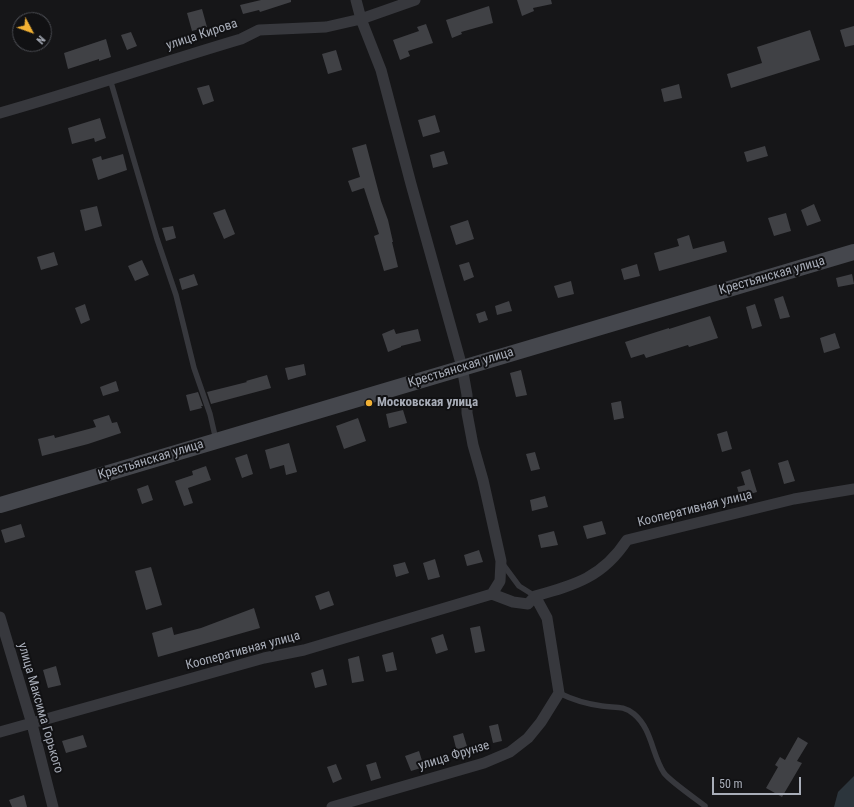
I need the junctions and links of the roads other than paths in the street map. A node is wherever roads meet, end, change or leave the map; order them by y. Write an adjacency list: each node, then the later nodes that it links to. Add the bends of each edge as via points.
1 (356, 0): 3 (street)
2 (415, 0): 3 (street, улица Кирова)
3 (361, 19): 4 (street, улица Кирова, via 326,27 259,30 240,39); 7 (street, via 381,70)
4 (110, 79): 5 (street, улица Кирова); 8 (lane, via 176,295 194,368)
5 (0, 113)
6 (854, 252): 7 (street, Крестьянская улица)
7 (462, 367): 8 (street, Крестьянская улица); 11 (street, via 473,445)
8 (216, 440): 10 (street, Крестьянская улица)
9 (854, 489): 13 (street, Кооперативная улица, via 794,499 627,540 612,561 594,575 572,586)
10 (0, 505)
11 (501, 562): 12 (street, via 500,582); 13 (lane, via 519,586)
12 (492, 594): 13 (street, via 513,602 528,604); 16 (street, Кооперативная улица, via 304,650 264,658)
13 (535, 596): 15 (street, via 547,618)
14 (0, 617): 16 (street, улица Максима Горького)
15 (559, 693): 18 (lane, via 573,700 618,706 633,714 645,727 652,749 665,774); 20 (street, улица Фрунзе, via 528,738 510,752 484,763)
16 (32, 724): 17 (street, Кооперативная улица); 19 (street, улица Максима Горького)
17 (0, 732)
18 (705, 806)
19 (53, 807)
20 (332, 807)

